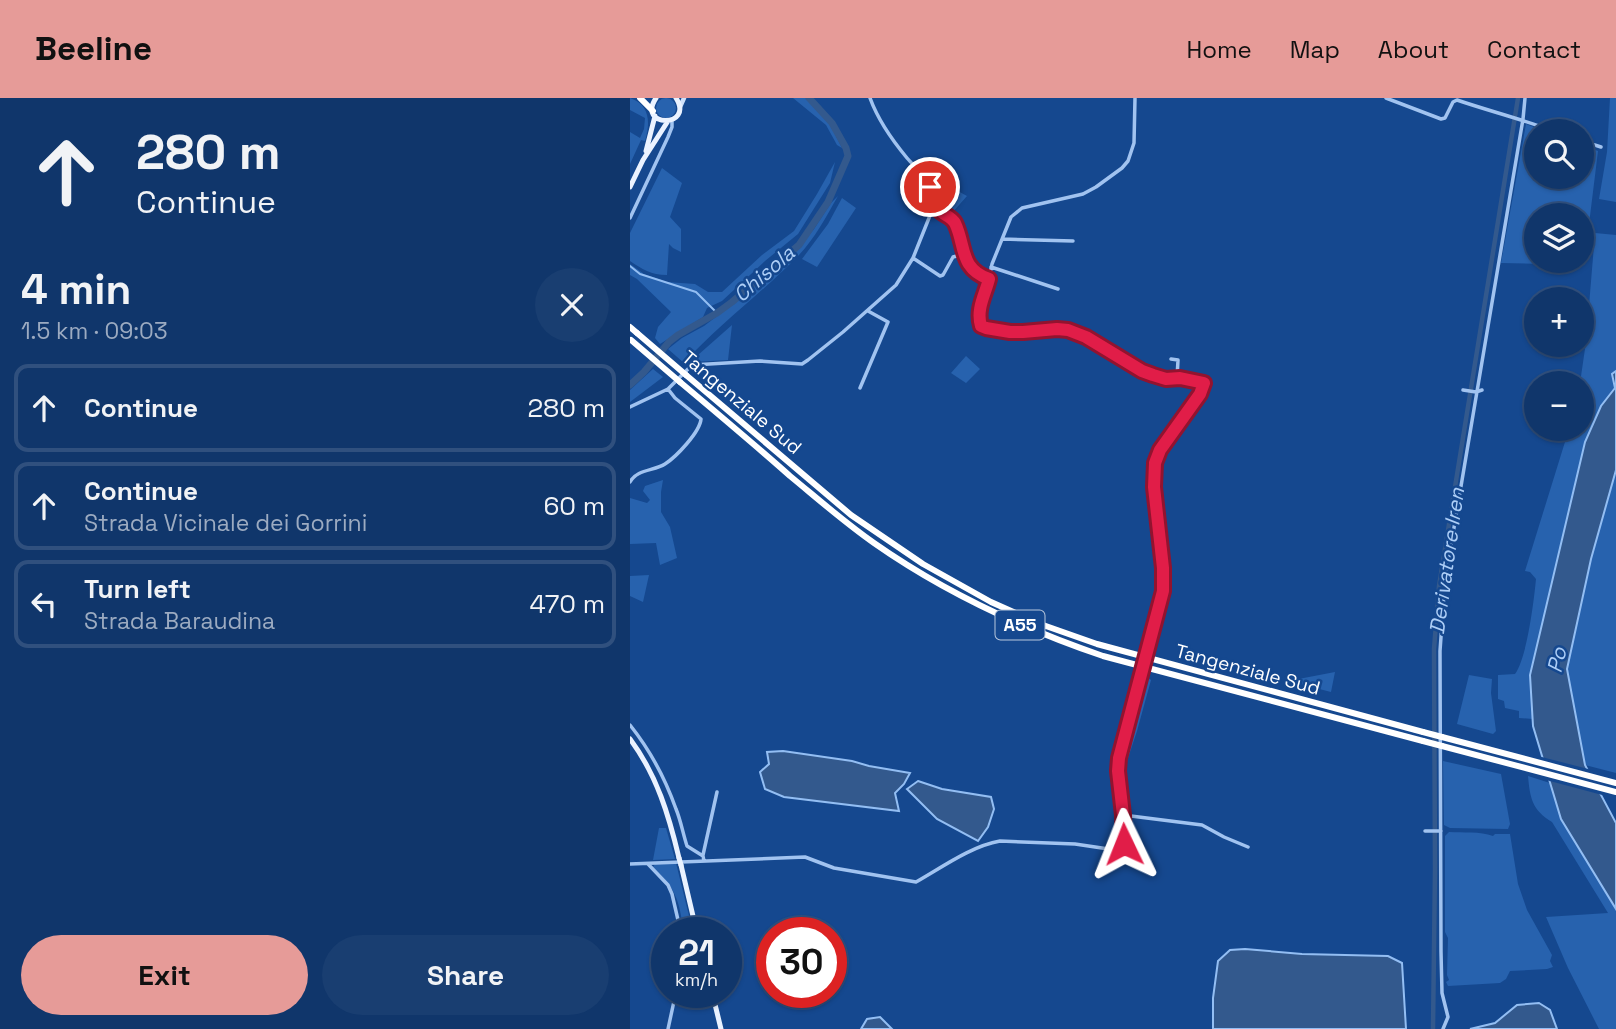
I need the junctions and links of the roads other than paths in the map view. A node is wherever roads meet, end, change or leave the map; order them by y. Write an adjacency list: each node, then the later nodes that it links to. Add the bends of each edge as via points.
1 (640, 98): 10 (highway)
2 (656, 98): 10 (main road)
3 (676, 98): 9 (main road)
4 (684, 98): 9 (main road)
5 (870, 98): 17 (street, via 885,129 923,174)
6 (1135, 98): 19 (street, via 1134,143 1122,168 1083,194 1022,208 1011,217)
7 (1386, 98): 11 (street, via 1441,119 1457,100)
8 (1525, 98): 11 (street)
9 (680, 108): 12 (main road)
10 (654, 114): 12 (main road, via 661,121); 15 (main road)
11 (1523, 119): 34 (street)
12 (670, 121): 15 (main road); 18 (street, via 668,137)
13 (1594, 145): 14 (street)
14 (1601, 147)
15 (643, 160): 16 (main road)
16 (630, 187)
17 (934, 203): 21 (street, via 953,220); 22 (street)
18 (630, 218)
19 (1002, 239): 20 (street); 23 (street)
20 (1073, 241)
21 (964, 254): 22 (street, via 953,257 940,276); 24 (street, via 976,272)
22 (912, 258): 26 (street, via 896,285)
23 (991, 267): 24 (street); 25 (street)
24 (989, 279): 30 (street, via 980,306 981,326 1010,332 1068,330 1142,371)
25 (1058, 289)
26 (868, 311): 31 (street, via 888,322); 32 (street, via 802,364 692,365)
27 (630, 327): 39 (highway, Tangenziale Sud / A55, bridge, via 851,515 923,564 991,602 1097,644)
28 (631, 340): 41 (highway, Tangenziale Sud / A55, bridge, via 857,530 920,573 987,610 1103,656)
29 (1171, 359): 30 (street, via 1178,360)
30 (1177, 378): 42 (street, bridge, via 1204,383 1155,463 1164,580 1119,758)
31 (860, 388)
32 (668, 389): 35 (street); 36 (street, via 701,419 700,425 664,464 634,475)
33 (1463, 390): 34 (street)
34 (1479, 391): 44 (street, via 1443,602)
35 (630, 407)
36 (630, 482)
37 (630, 725): 46 (street, via 661,774 687,846)
38 (630, 740): 50 (main road, bridge, via 661,794)
39 (1616, 783)
40 (717, 792): 46 (street)
41 (1616, 792)
42 (1123, 815): 45 (street, via 1202,825); 46 (street, via 1122,851 1076,844 993,842 916,882 834,868 805,857)
43 (1426, 831): 44 (street)
44 (1442, 831): 55 (street, via 1442,993 1448,1017)
45 (1248, 847)
46 (704, 858): 47 (street)
47 (647, 863): 48 (street); 49 (street, via 668,885)
48 (630, 864)
49 (677, 917)
50 (693, 917)
51 (673, 1008): 53 (street)
52 (716, 1008): 54 (main road)
53 (668, 1029)
54 (721, 1029)
55 (1443, 1029)

